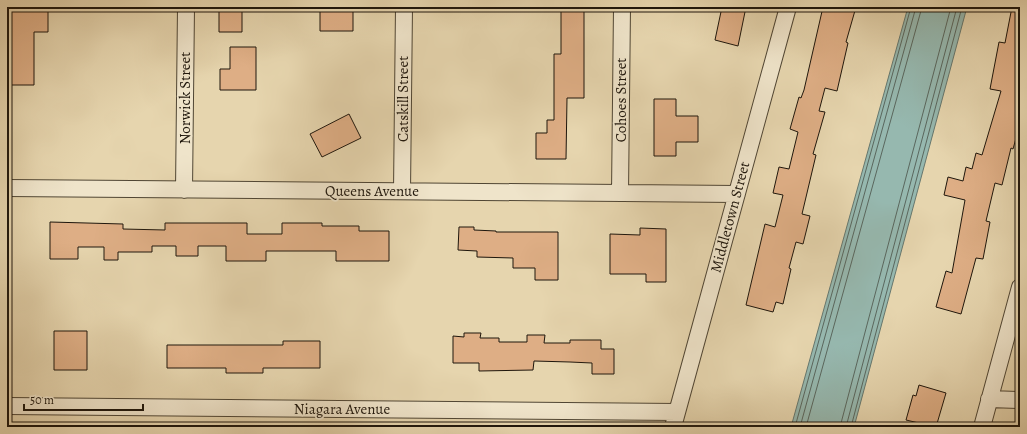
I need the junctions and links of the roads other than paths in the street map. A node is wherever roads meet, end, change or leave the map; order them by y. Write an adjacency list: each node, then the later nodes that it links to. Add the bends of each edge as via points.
1 (186, 7): 6 (street, Norwick Street)
2 (404, 7): 7 (street, Catskill Street)
3 (622, 7): 8 (street, Cohoes Street)
4 (788, 7): 9 (street, Middletown Street)
5 (7, 188): 6 (street, Queens Avenue)
6 (184, 190): 7 (street, Queens Avenue)
7 (402, 192): 8 (street, Queens Avenue)
8 (620, 193): 9 (street, Queens Avenue)
9 (737, 194): 14 (street, Middletown Street)
10 (1020, 287): 11 (street)
11 (989, 400): 12 (street); 16 (street)
12 (1020, 400)
13 (7, 406): 14 (street, Niagara Avenue)
14 (677, 412): 15 (street, Middletown Street)
15 (673, 427)
16 (982, 427)

